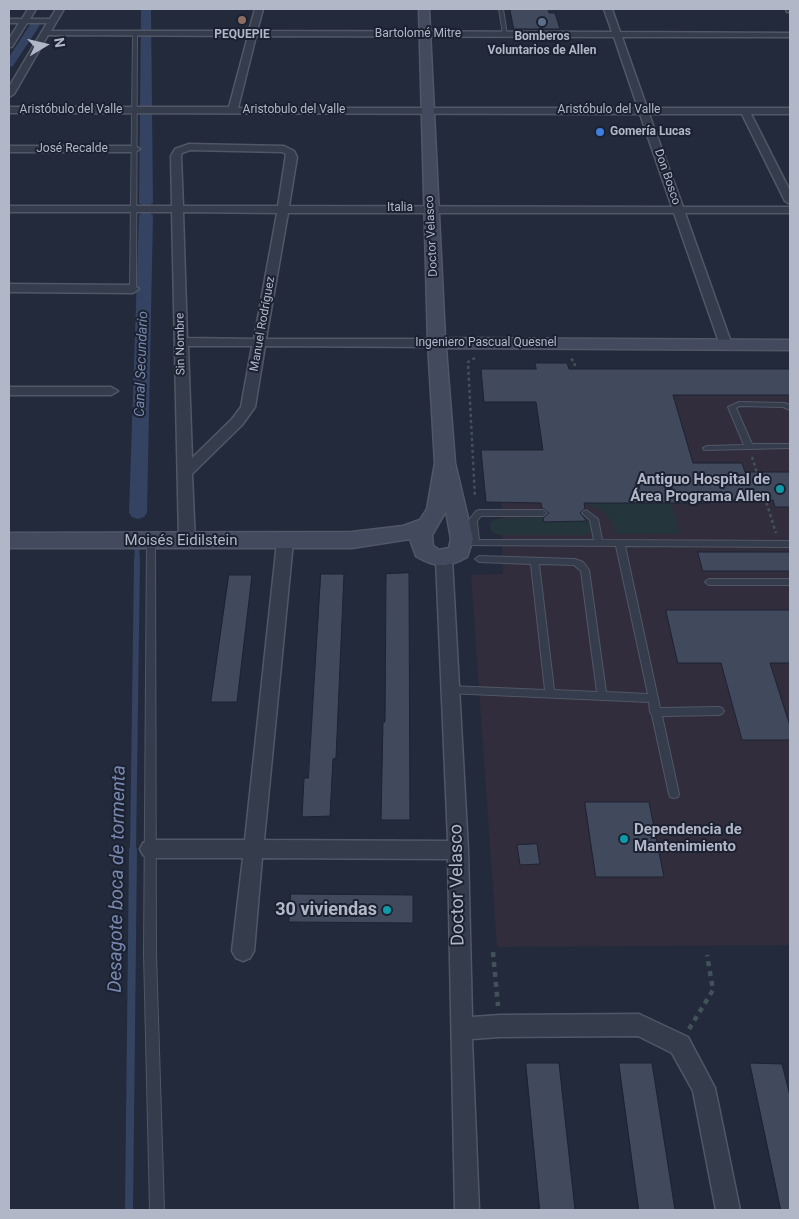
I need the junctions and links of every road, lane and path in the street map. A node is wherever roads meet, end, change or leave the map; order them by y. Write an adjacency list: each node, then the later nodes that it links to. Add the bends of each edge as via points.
1 (32, 9): 8 (street)
2 (60, 9): 9 (street)
3 (259, 9): 12 (street)
4 (424, 9): 13 (main road, Doctor Velasco)
5 (502, 9): 14 (lane)
6 (608, 9): 15 (street, Don Bosco)
7 (9, 21): 8 (street)
8 (24, 21): 9 (street); 17 (street)
9 (52, 21): 10 (street)
10 (46, 33): 11 (street, Bartolomé Mitre); 18 (street)
11 (135, 34): 12 (street, Bartolomé Mitre); 20 (lane)
12 (253, 34): 13 (street, Bartolomé Mitre); 22 (street)
13 (424, 34): 14 (street, Bartolomé Mitre); 23 (main road, Doctor Velasco)
14 (505, 34): 15 (street, Bartolomé Mitre)
15 (617, 34): 16 (street, Bartolomé Mitre); 24 (street, Don Bosco)
16 (790, 35)
17 (9, 45)
18 (9, 94)
19 (9, 110): 20 (street, Aristóbulo del Valle)
20 (134, 110): 21 (street, Aristóbulo del Valle); 28 (lane)
21 (160, 110): 22 (street, Aristobulo del Valle)
22 (233, 110): 23 (street, Aristobulo del Valle)
23 (427, 110): 24 (street, Aristóbulo del Valle); 31 (main road, Doctor Velasco)
24 (644, 111): 25 (street, Aristóbulo del Valle); 36 (street, Don Bosco)
25 (745, 111): 26 (street, Aristóbulo del Valle); 30 (street)
26 (790, 111)
27 (9, 149): 28 (street, José Recalde)
28 (135, 149): 33 (lane)
29 (182, 149): 34 (street, Sin Nombre, via 176,156); 35 (street, Manuel Rodríguez, via 280,148 289,151 292,157)
30 (790, 201)
31 (431, 208): 35 (street, Italia); 36 (street, Italia); 42 (main road, Doctor Velasco)
32 (9, 209): 33 (street, Italia)
33 (135, 209): 34 (street, Italia); 39 (lane)
34 (178, 209): 35 (street, Italia); 40 (street, Sin Nombre)
35 (283, 209): 41 (street, Manuel Rodríguez)
36 (678, 210): 37 (street, Italia); 43 (street, Don Bosco)
37 (790, 210)
38 (9, 288): 39 (street)
39 (133, 289)
40 (181, 342): 41 (street, Ingeniero Pascual Quesnel); 55 (street, Sin Nombre)
41 (260, 342): 42 (street, Ingeniero Pascual Quesnel); 55 (street, Manuel Rodríguez, via 251,398 244,416)
42 (437, 343): 43 (main road, Ingeniero Pascual Quesnel); 54 (main road, Doctor Velasco)
43 (726, 345): 44 (main road, Ingeniero Pascual Quesnel)
44 (790, 345)
45 (476, 358): 56 (path, via 468,362 468,374 475,497)
46 (571, 359): 47 (path)
47 (575, 366)
48 (9, 391): 49 (street)
49 (111, 391)
50 (790, 408): 52 (lane, via 785,405 739,404 732,407)
51 (790, 446): 52 (lane)
52 (749, 447): 53 (lane); 68 (path)
53 (707, 448)
54 (445, 463): 59 (main road, Doctor Velasco, via 438,509); 60 (main road, Doctor Velasco)
55 (184, 474): 64 (street, Sin Nombre)
56 (480, 513): 57 (lane); 60 (lane, via 473,520)
57 (543, 513)
58 (586, 513): 66 (lane, via 594,519)
59 (429, 524): 60 (main road, via 446,520 454,524); 62 (main road, Moisés Eidilstein, via 405,533); 70 (main road, Doctor Velasco, via 423,531 422,547)
60 (466, 539): 66 (lane); 70 (main road, via 456,554)
61 (9, 540): 63 (main road, Moisés Eidilstein)
62 (352, 540): 65 (main road, Moisés Eidilstein); 70 (main road, Moisés Eidilstein, via 410,547)
63 (151, 541): 64 (main road, Moisés Eidilstein); 82 (lane)
64 (187, 541): 65 (main road, Moisés Eidilstein)
65 (285, 542): 84 (street)
66 (599, 544): 67 (lane)
67 (620, 544): 68 (lane); 78 (lane)
68 (779, 544): 69 (lane)
69 (790, 544)
70 (435, 556): 75 (street, Doctor Velasco)
71 (479, 559): 72 (lane)
72 (535, 562): 76 (lane); 77 (lane, via 575,562 585,570)
73 (709, 582): 74 (lane)
74 (790, 582)
75 (449, 690): 76 (lane); 83 (street, Doctor Velasco)
76 (550, 694): 77 (lane)
77 (602, 695): 78 (lane)
78 (654, 698): 80 (lane)
79 (719, 711): 80 (lane)
80 (655, 712): 81 (lane)
81 (674, 794)
82 (150, 849): 84 (street); 91 (lane)
83 (458, 850): 84 (street); 89 (street, Doctor Velasco)
84 (253, 851): 85 (street)
85 (243, 951)
86 (493, 952): 88 (path)
87 (707, 955): 90 (path, via 713,990)
88 (500, 1026): 89 (street); 90 (street, via 639,1025)
89 (461, 1029): 92 (street, Doctor Velasco)
90 (680, 1045): 93 (street, via 704,1088)
91 (157, 1210)
92 (467, 1210)
93 (728, 1210)

